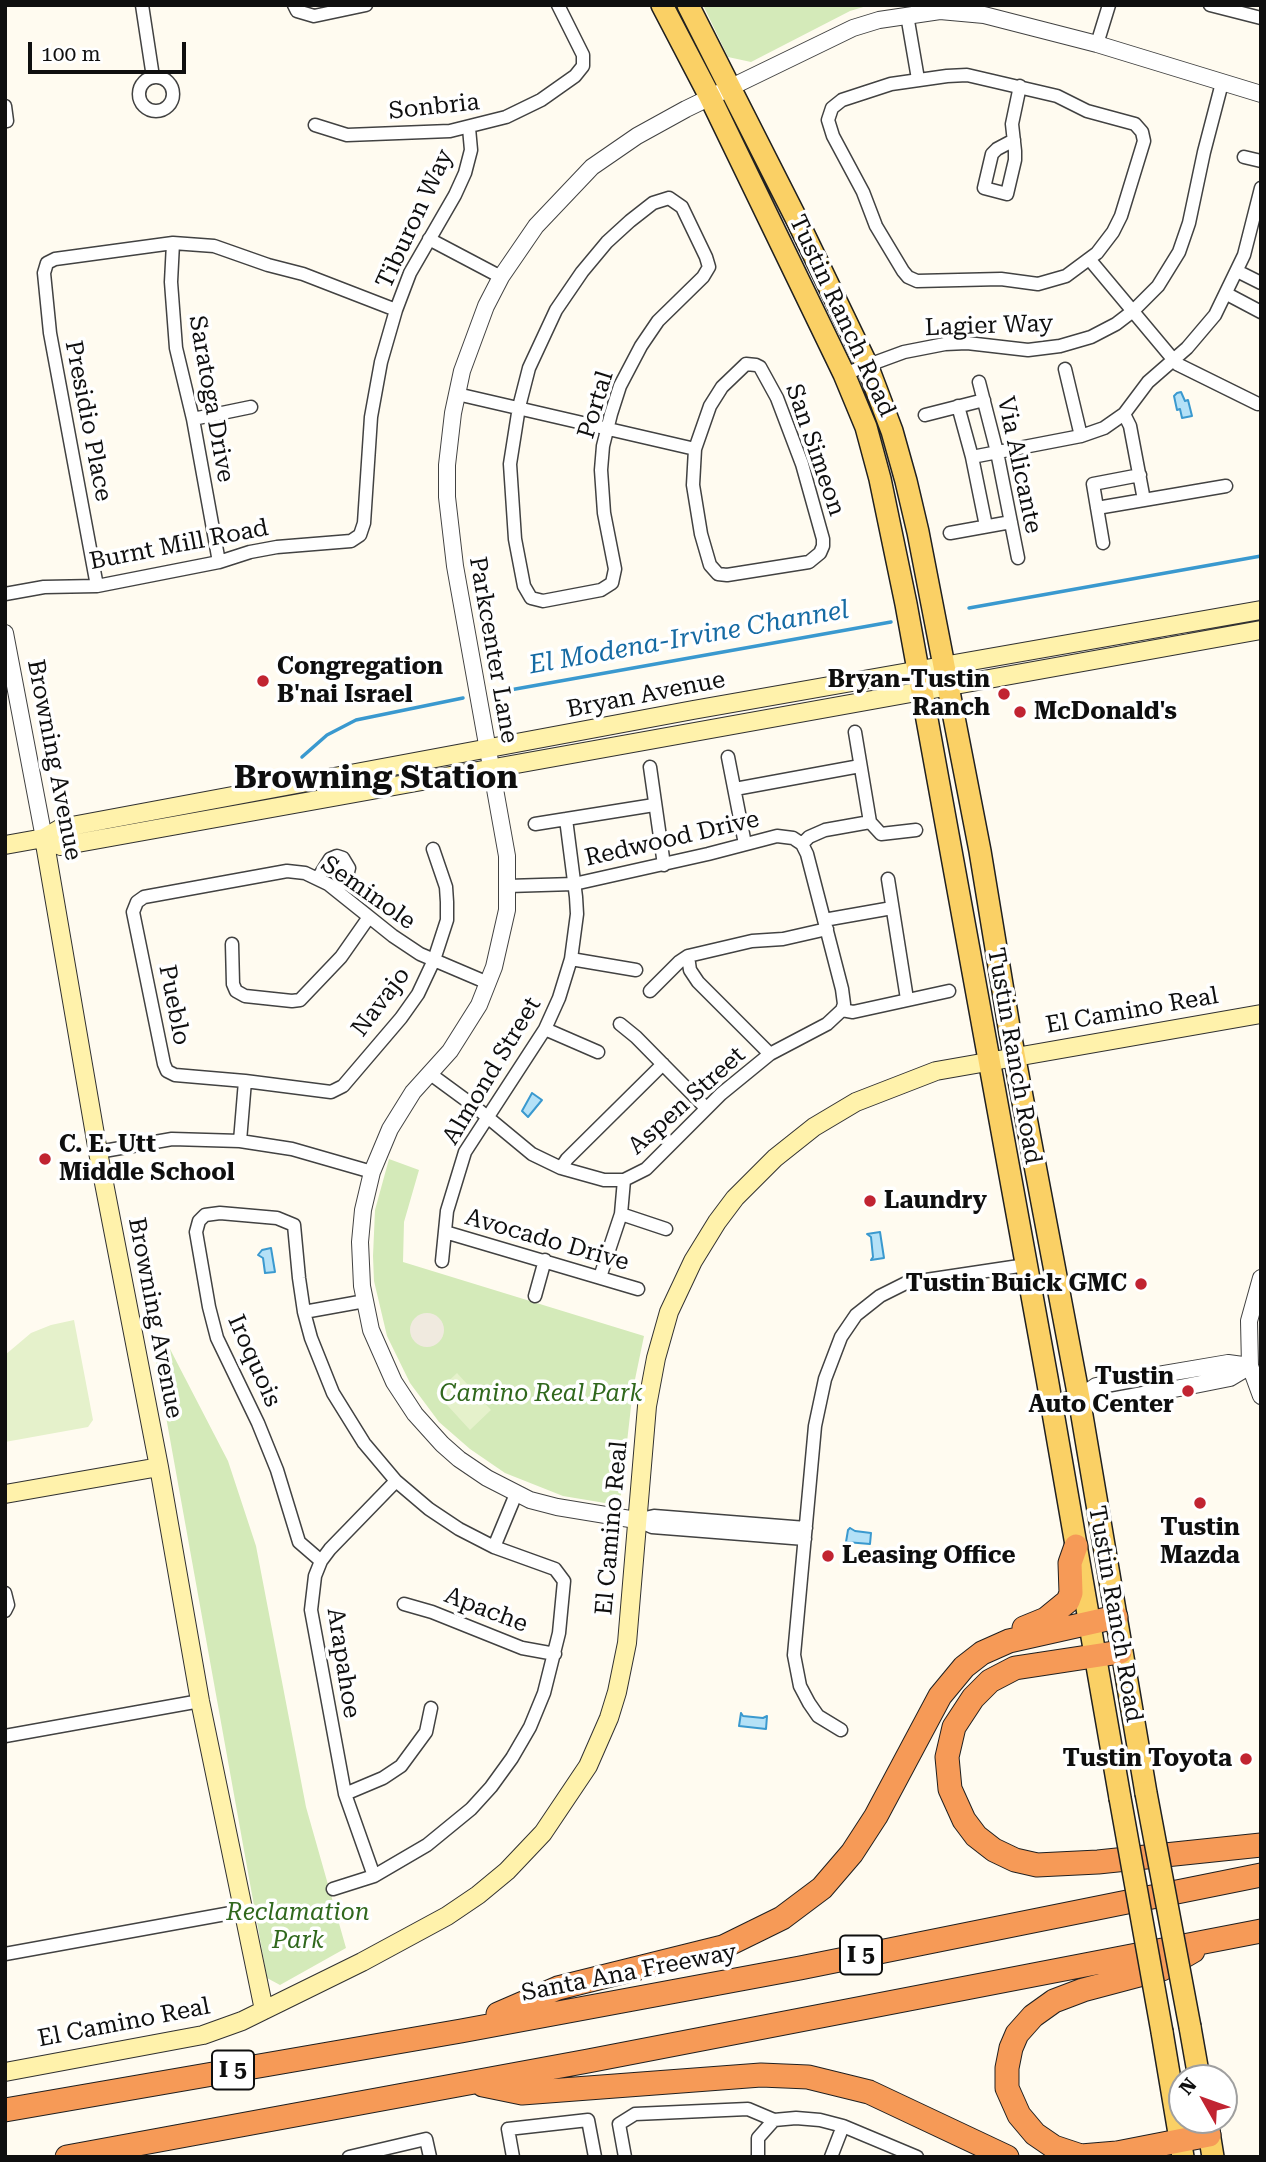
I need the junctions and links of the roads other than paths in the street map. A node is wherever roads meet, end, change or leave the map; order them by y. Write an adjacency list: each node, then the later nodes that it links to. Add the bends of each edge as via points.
1 (142, 5): 13 (street)
2 (366, 5): 8 (street, via 314,16)
3 (558, 5): 22 (street, Sonbria, via 583,55 583,66 541,100)
4 (662, 5): 17 (main road, Tustin Ranch Road)
5 (688, 5): 17 (main road, Tustin Ranch Road)
6 (1109, 5): 12 (street)
7 (1210, 5): 9 (street)
8 (296, 8)
9 (1237, 9): 11 (street)
10 (907, 15): 12 (street, Parkcenter Lane, via 940,11 984,15); 14 (street); 17 (street, Parkcenter Lane, via 853,28)
11 (1261, 18)
12 (1097, 44): 15 (street, Parkcenter Lane)
13 (153, 77)
14 (918, 79): 16 (street, via 967,75); 29 (street, via 842,100 832,108 828,120 876,226 908,277 930,283 989,279 1038,284 1066,276)
15 (1222, 83): 18 (street, Parkcenter Lane); 35 (street, Lagier Way, via 1179,252 1157,286)
16 (1020, 86): 23 (street, via 1012,124); 29 (street, via 1135,124 1142,132 1144,141 1121,216)
17 (719, 92): 31 (street, Parkcenter Lane, via 637,136 592,167 536,226); 38 (main road, Tustin Ranch Road, via 798,222); 40 (main road, Tustin Ranch Road)
18 (1261, 94)
19 (5, 106): 20 (street)
20 (7, 121)
21 (315, 125): 22 (street, Sonbria, via 347,135)
22 (469, 128): 27 (street, Tiburon Way, via 471,150 465,173)
23 (1014, 141)
24 (1244, 157): 25 (street)
25 (1261, 160)
26 (1261, 188): 30 (street)
27 (429, 239): 31 (street); 34 (street, Tiburon Way)
28 (173, 243): 34 (street, via 214,246); 50 (street, Saratoga Drive, via 176,348); 67 (street, Presidio Place, via 55,259 47,263 44,273 50,333)
29 (1090, 260): 35 (street)
30 (1237, 271): 32 (street); 33 (street)
31 (501, 277): 42 (street, Parkcenter Lane, via 477,328)
32 (1261, 283)
33 (1227, 295): 36 (street); 37 (street, via 1209,324)
34 (396, 310): 63 (street, Tiburon Way, via 380,362 371,417)
35 (1133, 311): 37 (street); 38 (street, Lagier Way, via 1091,337 1060,346 1028,350 945,344)
36 (1261, 312)
37 (1173, 359): 44 (street); 48 (street)
38 (867, 365): 40 (street, Lagier Way); 73 (main road, Tustin Ranch Road, via 906,481)
39 (1065, 369): 52 (street)
40 (844, 374): 74 (main road, Tustin Ranch Road, via 866,427 880,479)
41 (979, 382): 43 (street, Via Alicante)
42 (457, 394): 47 (street); 76 (street, Parkcenter Lane, via 447,465 449,520)
43 (984, 400): 45 (street); 54 (street, Via Alicante)
44 (1258, 404)
45 (958, 406): 49 (street); 55 (street)
46 (251, 407): 50 (street)
47 (519, 407): 51 (street); 51 (street, Portal, via 510,464 515,539 524,586 531,598 543,601 601,590 612,583 615,569 601,470); 51 (street, Portal, via 538,345 568,290 629,221 653,203 669,198 682,207 709,267 641,345 620,386)
48 (1124, 414): 52 (street); 56 (street)
49 (925, 415)
50 (193, 419): 66 (street, Saratoga Drive)
51 (607, 428): 53 (street)
52 (1081, 436): 54 (street)
53 (695, 449): 53 (street, San Simeon, via 693,485 701,534 710,565 718,574 808,562 820,553 823,539 802,464 768,378 756,365 739,368 722,387)
54 (997, 452): 55 (street); 60 (street, Via Alicante)
55 (972, 457): 61 (street)
56 (1140, 475): 58 (street); 59 (street, via 1093,485)
57 (1226, 486): 58 (street)
58 (1144, 500): 59 (street)
59 (1097, 509): 64 (street)
60 (1011, 522): 61 (street); 65 (street, Via Alicante)
61 (986, 526): 62 (street)
62 (950, 533)
63 (360, 535): 66 (street, Burnt Mill Road, via 351,541 277,547)
64 (1103, 542)
65 (1018, 558)
66 (219, 562): 67 (street, Burnt Mill Road)
67 (97, 586): 68 (street, Burnt Mill Road, via 44,587)
68 (5, 594)
69 (1261, 610): 73 (main road, Bryan Avenue)
70 (1261, 630): 73 (main road, Bryan Avenue)
71 (5, 633): 72 (street, Browning Avenue)
72 (9, 668): 87 (street, Browning Avenue)
73 (946, 676): 74 (main road, Bryan Avenue); 117 (main road, Tustin Ranch Road)
74 (920, 681): 76 (main road, Bryan Avenue); 80 (main road, Bryan Avenue); 118 (main road, Tustin Ranch Road)
75 (855, 732): 78 (street)
76 (488, 750): 80 (street, Parkcenter Lane); 87 (main road, Bryan Avenue, via 61,828)
77 (729, 757): 81 (street)
78 (860, 766): 81 (street); 84 (street)
79 (650, 767): 82 (street)
80 (491, 769): 87 (main road, Bryan Avenue, via 61,846); 96 (street, Parkcenter Lane)
81 (735, 789): 88 (street)
82 (654, 805): 83 (street); 92 (street)
83 (566, 819): 85 (street); 95 (street, Almond Street)
84 (870, 822): 86 (street, via 881,834); 89 (street, via 825,830)
85 (535, 824)
86 (916, 830)
87 (44, 838): 90 (main road, Bryan Avenue); 126 (main road, Browning Avenue)
88 (745, 844): 89 (street, Redwood Drive, via 785,835); 92 (street, Redwood Drive)
89 (802, 844): 101 (street)
90 (5, 845)
91 (433, 849): 105 (street, Navajo, via 447,902 447,920)
92 (664, 864): 95 (street, Redwood Drive)
93 (318, 878): 97 (street, Seminole); 97 (street, via 330,859 343,858 349,869); 98 (street, Seminole, via 287,871)
94 (888, 879): 99 (street)
95 (574, 884): 96 (street, Redwood Drive); 104 (street, Almond Street, via 577,914)
96 (508, 886): 107 (street, Parkcenter Lane, via 504,931)
97 (337, 891): 100 (street, Seminole)
98 (137, 902): 121 (street, Pueblo, via 133,912 167,1070 175,1075)
99 (892, 908): 101 (street); 110 (street)
100 (369, 917): 102 (street, via 341,957 300,1000 245,996 236,991); 105 (street, Seminole, via 406,946)
101 (825, 925): 103 (street, via 783,939); 111 (street, via 842,989)
102 (232, 944)
103 (688, 956): 108 (street); 116 (street, via 698,982)
104 (571, 959): 106 (street); 114 (street, Almond Street)
105 (435, 960): 107 (street, Seminole); 122 (street, Navajo, via 401,1018)
106 (636, 970)
107 (488, 983): 120 (street, Parkcenter Lane, via 466,1027)
108 (650, 991)
109 (949, 991): 110 (street)
110 (907, 999): 111 (street, via 853,1012)
111 (842, 1010): 116 (street, Aspen Street, via 827,1024)
112 (1261, 1014): 117 (main road, El Camino Real)
113 (620, 1024): 119 (street)
114 (545, 1029): 115 (street); 124 (street, Almond Street)
115 (598, 1052)
116 (770, 1054): 123 (street, Aspen Street)
117 (1015, 1056): 118 (main road, El Camino Real); 144 (main road, Tustin Ranch Road)
118 (988, 1061): 135 (main road, Tustin Ranch Road); 150 (main road, El Camino Real, via 936,1071 845,1108 775,1158 736,1198 693,1261 669,1312 647,1406)
119 (663, 1064): 123 (street); 127 (street)
120 (429, 1073): 124 (street, Aspen Street); 128 (street, Parkcenter Lane, via 390,1129)
121 (245, 1081): 122 (street, Pueblo); 125 (street)
122 (337, 1091)
123 (706, 1108): 129 (street, Aspen Street, via 646,1169)
124 (487, 1116): 127 (street, Aspen Street, via 532,1154); 132 (street, Almond Street, via 465,1152)
125 (240, 1141): 126 (street, via 172,1139); 128 (street, via 292,1149)
126 (98, 1152): 146 (main road, Browning Avenue)
127 (561, 1168): 129 (street, Aspen Street, via 604,1180)
128 (372, 1172): 140 (street, Parkcenter Lane, via 360,1242)
129 (624, 1180): 130 (street)
130 (621, 1214): 131 (street); 136 (street)
131 (666, 1229)
132 (445, 1232): 133 (street, Avocado Drive); 134 (street, Almond Street)
133 (545, 1260): 136 (street, Avocado Drive); 139 (street)
134 (442, 1261)
135 (1026, 1265): 145 (main road, Tustin Ranch Road); 151 (street, via 906,1283 856,1315 841,1337 821,1394)
136 (600, 1277): 138 (street, Avocado Drive)
137 (1261, 1278): 142 (street, via 1249,1321)
138 (638, 1289)
139 (535, 1296)
140 (365, 1301): 141 (street); 149 (street, Parkcenter Lane, via 385,1365 415,1414 459,1459)
141 (304, 1312): 147 (street, via 337,1401); 154 (street, Iroquois, via 294,1225 277,1218 220,1213 202,1217 196,1232 217,1338 268,1447 299,1542)
142 (1250, 1366): 143 (street); 144 (street, via 1228,1363 1096,1386)
143 (1261, 1396)
144 (1079, 1398): 145 (street); 158 (main road, Tustin Ranch Road)
145 (1052, 1403): 152 (main road, Tustin Ranch Road)
146 (159, 1467): 148 (main road); 164 (main road, Browning Avenue)
147 (396, 1480): 153 (street, via 429,1509); 154 (street, Arapahoe)
148 (5, 1494)
149 (516, 1494): 150 (street, Parkcenter Lane, via 557,1507); 153 (street)
150 (636, 1520): 151 (street, Parkcenter Lane, via 654,1516); 177 (main road, El Camino Real, via 627,1643 617,1692 588,1766 543,1833 507,1871 447,1916)
151 (806, 1533): 166 (street, via 794,1655 800,1686 818,1716)
152 (1076, 1546): 159 (main road, Tustin Ranch Road); 162 (highway, via 1070,1563 1071,1593 1061,1609 995,1640)
153 (494, 1548): 161 (street, via 562,1575 565,1588)
154 (321, 1561): 168 (street, Arapahoe, via 311,1611)
155 (5, 1593): 157 (street)
156 (404, 1604): 161 (street, Apache, via 522,1648)
157 (5, 1611)
158 (1115, 1618): 159 (highway); 160 (main road, Tustin Ranch Road)
159 (1090, 1624): 162 (highway, via 1009,1641); 163 (main road, Tustin Ranch Road)
160 (1121, 1652): 163 (highway); 179 (main road, Tustin Ranch Road, bridge)
161 (555, 1654): 171 (street, via 530,1727 491,1787 427,1845)
162 (980, 1654): 178 (highway, via 956,1674 940,1696 852,1853 822,1888 796,1909 723,1947 558,1988)
163 (1095, 1656): 169 (highway, via 1015,1668 990,1681 965,1707 950,1737 947,1768 953,1799 976,1836 1004,1856 1048,1866); 186 (main road, Tustin Ranch Road, bridge)
164 (200, 1701): 167 (street); 173 (main road, Browning Avenue)
165 (431, 1708): 168 (street, via 426,1732 401,1766)
166 (841, 1730)
167 (5, 1736)
168 (345, 1794): 171 (street, Arapahoe)
169 (1261, 1844)
170 (1261, 1875): 178 (highway, Santa Ana Freeway / I 5)
171 (374, 1876): 172 (street)
172 (332, 1889)
173 (242, 1911): 176 (street); 177 (main road, Browning Avenue)
174 (1261, 1931): 175 (highway, I 5)
175 (1213, 1940): 181 (highway, I 5); 186 (highway, via 1162,1969 1054,2001 1033,2015 1017,2034 1007,2068 1007,2088 1019,2115 1054,2147 1080,2156)
176 (5, 1954)
177 (264, 2010): 180 (main road, El Camino Real, via 203,2035)
178 (461, 2031): 182 (highway, Santa Ana Freeway / I 5)
179 (1197, 2064)
180 (5, 2072)
181 (470, 2082): 188 (highway, I 5); 196 (highway, via 522,2093 761,2075 808,2077 869,2092)
182 (5, 2110)
183 (774, 2120): 184 (street, via 820,2120); 192 (street, via 748,2109 635,2114 619,2124); 193 (street, via 758,2138)
184 (843, 2126): 194 (street); 195 (street)
185 (1210, 2137): 186 (highway)
186 (1182, 2149)
187 (350, 2156): 189 (street, via 426,2139)
188 (67, 2157)
189 (429, 2157)
190 (513, 2157): 191 (street, via 508,2129 588,2120)
191 (595, 2157)
192 (625, 2157)
193 (758, 2157)
194 (831, 2157)
195 (917, 2157)
196 (1007, 2157)

